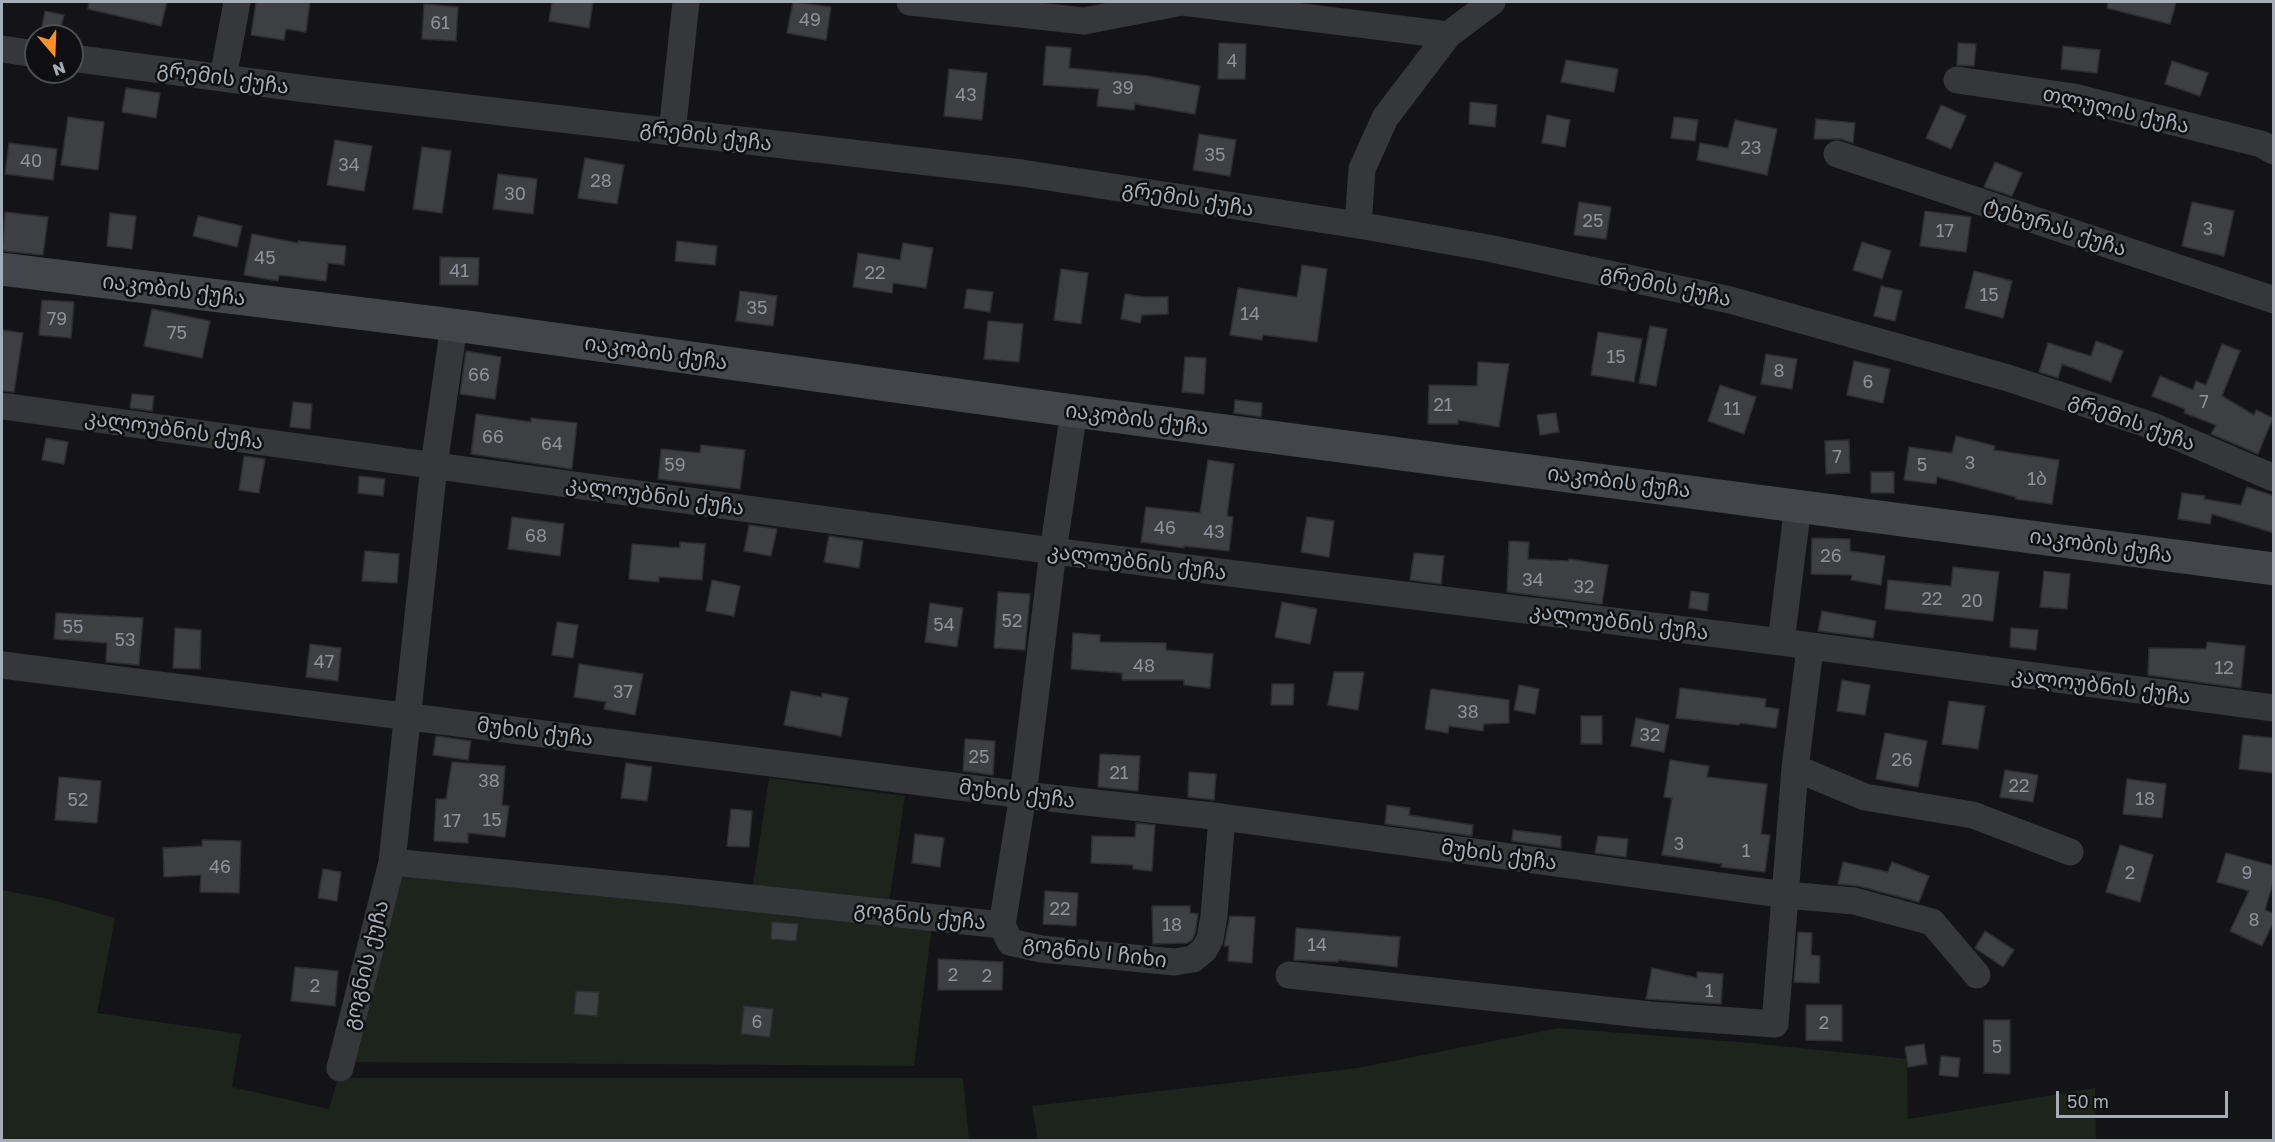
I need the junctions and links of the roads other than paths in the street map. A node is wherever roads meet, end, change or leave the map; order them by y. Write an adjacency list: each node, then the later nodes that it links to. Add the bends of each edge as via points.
1 (237, 2): 9 (street)
2 (686, 2): 11 (street)
3 (910, 2): 5 (street, via 1084,21 1182,2)
4 (1492, 2): 5 (street)
5 (1448, 35): 14 (street, via 1385,118 1362,169)
6 (2, 49): 7 (street)
7 (24, 52)
8 (84, 60): 9 (street, გრემის ქუჩა)
9 (223, 78): 11 (street, გრემის ქუჩა)
10 (1957, 80): 12 (street, თლუღის ქუჩა, via 2074,97 2261,144)
11 (672, 132): 14 (street, გრემის ქუჩა, via 1023,173)
12 (2274, 151)
13 (1837, 154): 16 (street, ტეხურას ქუჩა)
14 (1358, 225): 21 (street, გრემის ქუჩა, via 1488,248 1730,300 2008,378 2150,425)
15 (2, 269): 17 (street, იაკობის ქუჩა)
16 (2274, 300)
17 (454, 325): 19 (street, იაკობის ქუჩა); 20 (street, გოგნის ქუჩა)
18 (2, 406): 20 (street, კალოუბნის ქუჩა)
19 (1074, 411): 22 (street, იაკობის ქუჩა); 23 (street, გოგნის ქუჩა)
20 (434, 465): 23 (street, კალოუბნის ქუჩა); 29 (street, გოგნის ქუჩა)
21 (2274, 478)
22 (1798, 505): 24 (street, იაკობის ქუჩა); 25 (street)
23 (1053, 551): 25 (street, კალოუბნის ქუჩა); 31 (street, გოგნის ქუჩა)
24 (2274, 569)
25 (1781, 642): 26 (street, კალოუბნის ქუჩა)
26 (1810, 648): 28 (street, კალოუბნის ქუჩა); 30 (street)
27 (2, 665): 29 (street, მუხის ქუჩა)
28 (2274, 708)
29 (406, 715): 31 (street, მუხის ქუჩა); 34 (street, გოგნის ქუჩა)
30 (1795, 768): 33 (street, via 1865,797 1973,815); 35 (street)
31 (1023, 795): 32 (street, მუხის ქუჩა); 36 (street, გოგნის ქუჩა)
32 (1222, 817): 35 (street, მუხის ქუჩა); 36 (street, გოგნის I ჩიხი, via 1210,939 1193,959 1174,962 1041,949 1010,942)
33 (2070, 852)
34 (392, 862): 36 (street, გოგნის ქუჩა); 39 (street, გოგნის ქუჩა)
35 (1786, 895): 37 (street, via 1774,1024 1650,1015); 38 (street, მუხის ქუჩა, via 1854,902 1932,922)
36 (1002, 925)
37 (1289, 975)
38 (1977, 975)
39 (340, 1068)

